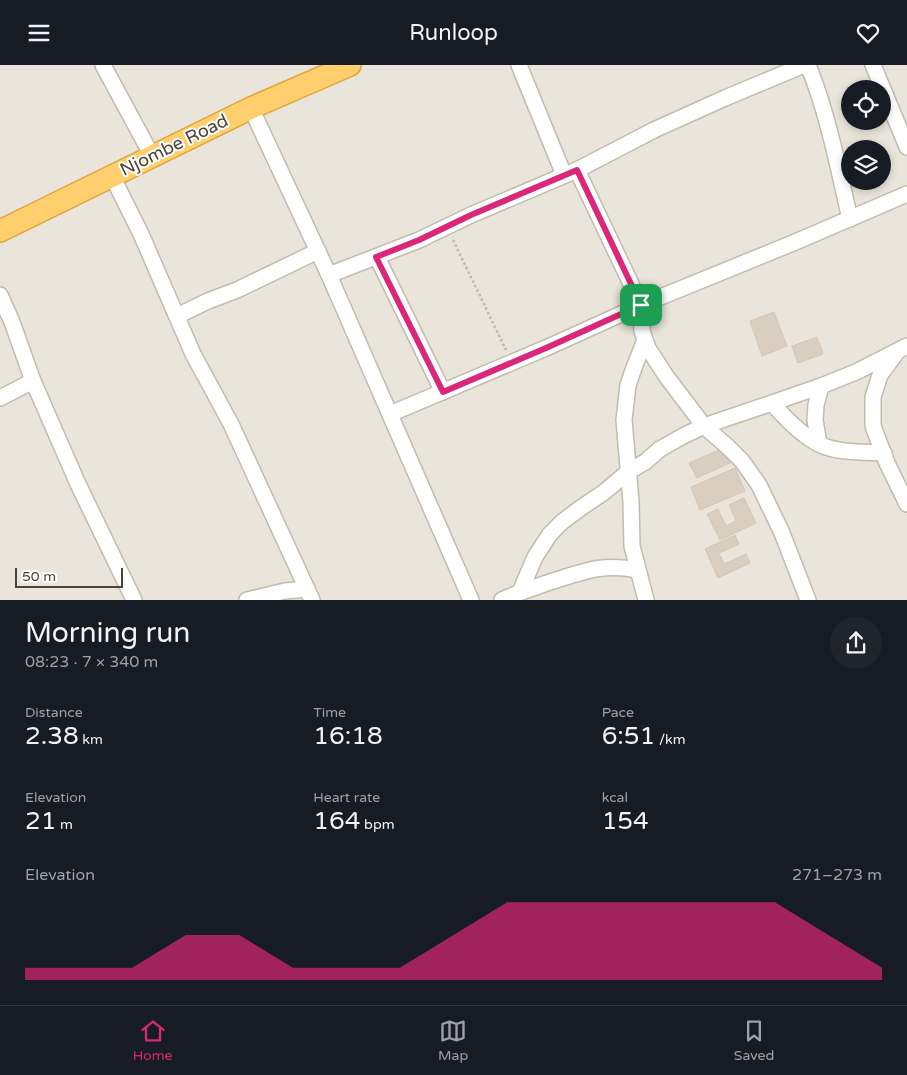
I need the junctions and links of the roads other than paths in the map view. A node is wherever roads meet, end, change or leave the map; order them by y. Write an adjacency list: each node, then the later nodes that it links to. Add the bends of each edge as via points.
1 (103, 65): 8 (street)
2 (350, 65): 6 (highway, Njombe Road)
3 (519, 65): 9 (street)
4 (806, 65): 9 (street, via 654,130); 12 (street, via 834,147)
5 (873, 65): 7 (street)
6 (251, 108): 8 (highway, Njombe Road); 14 (street)
7 (907, 147)
8 (152, 157): 10 (highway, Njombe Road)
9 (570, 173): 15 (street); 18 (street)
10 (112, 176): 13 (highway, Njombe Road); 19 (street)
11 (907, 194): 12 (street)
12 (850, 219): 18 (street)
13 (0, 231)
14 (318, 251): 16 (street); 19 (street)
15 (376, 257): 16 (street); 24 (street)
16 (329, 275): 27 (street)
17 (0, 295): 22 (street)
18 (641, 305): 20 (street); 24 (street)
19 (177, 316): 35 (street, via 231,424)
20 (645, 340): 28 (street, via 656,362); 31 (street, via 628,385 624,420)
21 (903, 347): 23 (street); 30 (street, via 880,375 874,397 874,426)
22 (33, 381): 25 (street); 36 (street)
23 (821, 386): 26 (street); 29 (street, via 815,420)
24 (443, 392): 27 (street)
25 (0, 398)
26 (772, 403): 28 (street); 29 (street, via 798,430)
27 (390, 415): 38 (street)
28 (704, 426): 31 (street, via 660,449); 41 (street, via 742,461 759,485)
29 (819, 444): 30 (street, via 835,449)
30 (884, 453): 32 (street)
31 (628, 472): 33 (street, via 632,546); 34 (street, via 562,521 550,534 535,557)
32 (907, 504)
33 (637, 570): 34 (street, via 622,567 593,569); 40 (street)
34 (520, 592): 39 (street)
35 (309, 595): 37 (street, via 285,591)
36 (134, 600)
37 (247, 600)
38 (471, 600)
39 (502, 600)
40 (646, 600)
41 (808, 600)

